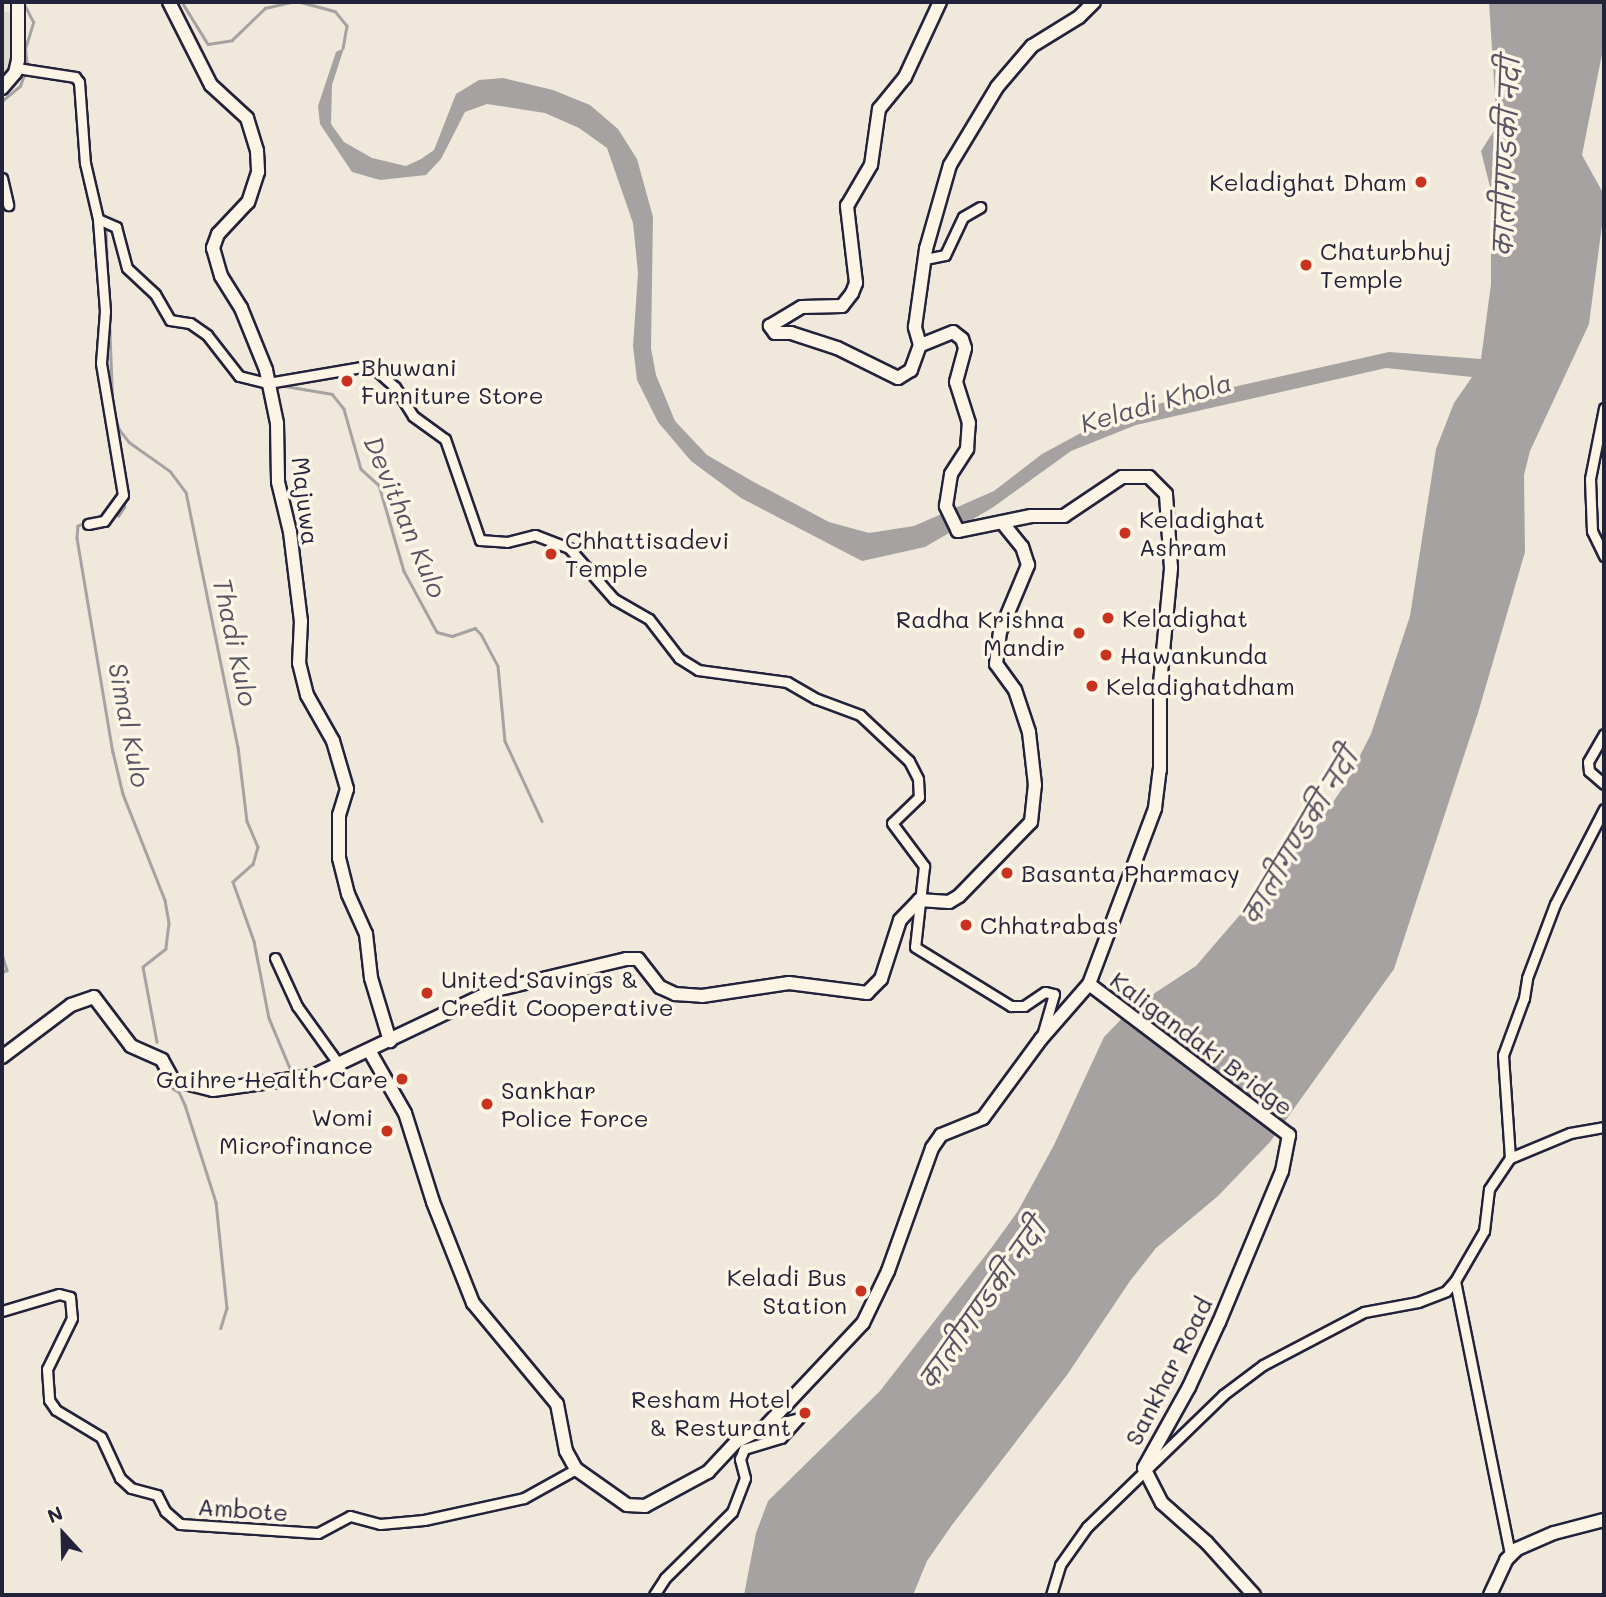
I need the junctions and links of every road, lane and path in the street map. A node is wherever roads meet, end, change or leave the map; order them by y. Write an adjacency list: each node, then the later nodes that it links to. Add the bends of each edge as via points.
1 (18, 2): 5 (street)
2 (169, 2): 13 (street, Majuwa, via 211,85 247,118 257,151 258,172 248,202 218,234 213,248)
3 (940, 2): 12 (street, via 905,77 879,109 871,165 846,206 856,283 852,293 842,306 802,307 770,326 775,333 791,333 837,348 898,378 911,370)
4 (1094, 2): 11 (street, via 1079,17 1032,46 997,86 950,165 935,202)
5 (19, 69): 6 (street); 10 (street, via 75,77 79,82 85,163)
6 (2, 88)
7 (2, 178): 8 (street)
8 (8, 205)
9 (980, 207): 11 (street, via 963,216 945,255)
10 (100, 220): 13 (street, via 116,227 127,268 155,295 170,320 190,323 208,335 239,376); 16 (street, via 105,311 101,363 123,495 104,521)
11 (925, 260): 12 (street, via 915,327)
12 (920, 345): 15 (street, via 953,332 965,348 956,382 969,423 967,449 951,474 946,506 958,530)
13 (268, 383): 21 (street, via 362,367 376,370 395,387 413,416 444,439 480,540 507,542 535,535 569,548 614,599 649,619 679,658 698,670 768,676 860,715 909,761 918,779 915,805 892,823 924,866); 25 (street, Majuwa, via 277,423 278,482 290,532 301,621 299,663 307,695 333,741 347,789 339,815 338,858 366,934 371,978)
14 (1604, 408): 17 (street, via 1590,479 1592,531)
15 (1002, 522): 21 (street, via 1019,541 1028,565 1000,632 996,664 1015,690 1029,732 1035,785 1031,822 949,902); 23 (street, via 1064,516 1122,477 1149,477 1169,504 1171,568 1155,808)
16 (88, 524)
17 (1604, 556)
18 (1604, 734): 19 (street, via 1588,762 1589,771)
19 (1604, 784)
20 (1604, 809): 31 (street, via 1555,904 1503,1055)
21 (919, 900): 24 (street, via 914,939 918,952 1011,1006 1024,1006 1045,992 1054,994); 25 (street, via 900,920 881,979 867,993 789,983 702,996 675,994 660,987 638,959 626,959 492,991)
22 (275, 958): 28 (street, via 297,1006)
23 (1089, 984): 24 (street); 30 (street, Kaligandaki Bridge)
24 (1041, 1039): 34 (street, via 983,1118 941,1135 863,1323)
25 (390, 1041): 26 (street)
26 (370, 1052): 28 (street); 36 (street, via 405,1113 433,1202 473,1303 557,1404 566,1451)
27 (2, 1057): 28 (street, via 71,1005 94,997 131,1046 162,1060 169,1076 181,1084 213,1090 257,1086)
28 (340, 1066)
29 (1604, 1127): 31 (street, via 1570,1133)
30 (1289, 1135): 35 (street, Sankhar Road, via 1282,1171 1219,1322)
31 (1510, 1158): 32 (street, via 1489,1189 1484,1231)
32 (1455, 1281): 35 (street, via 1446,1291 1418,1303 1364,1312 1263,1365 1210,1405 1163,1455); 38 (street)
33 (2, 1311): 36 (street, Ambote, via 59,1294 70,1297 72,1318 47,1369 49,1400 56,1410 101,1437 120,1478 131,1488 157,1495 165,1511 180,1524 318,1533 350,1516 380,1524 424,1520 524,1499)
34 (765, 1427): 36 (street, via 736,1442 708,1472 645,1506 627,1505); 39 (street, via 799,1418 781,1438 744,1449 740,1459 745,1478 732,1512)
35 (1144, 1468): 40 (street, via 1087,1527 1060,1565); 41 (street, Sankhar Road, via 1162,1503 1207,1543)
36 (576, 1469)
37 (1604, 1520): 38 (street, via 1532,1541)
38 (1510, 1555): 42 (street)
39 (653, 1595)
40 (1051, 1595)
41 (1254, 1595)
42 (1490, 1595)

